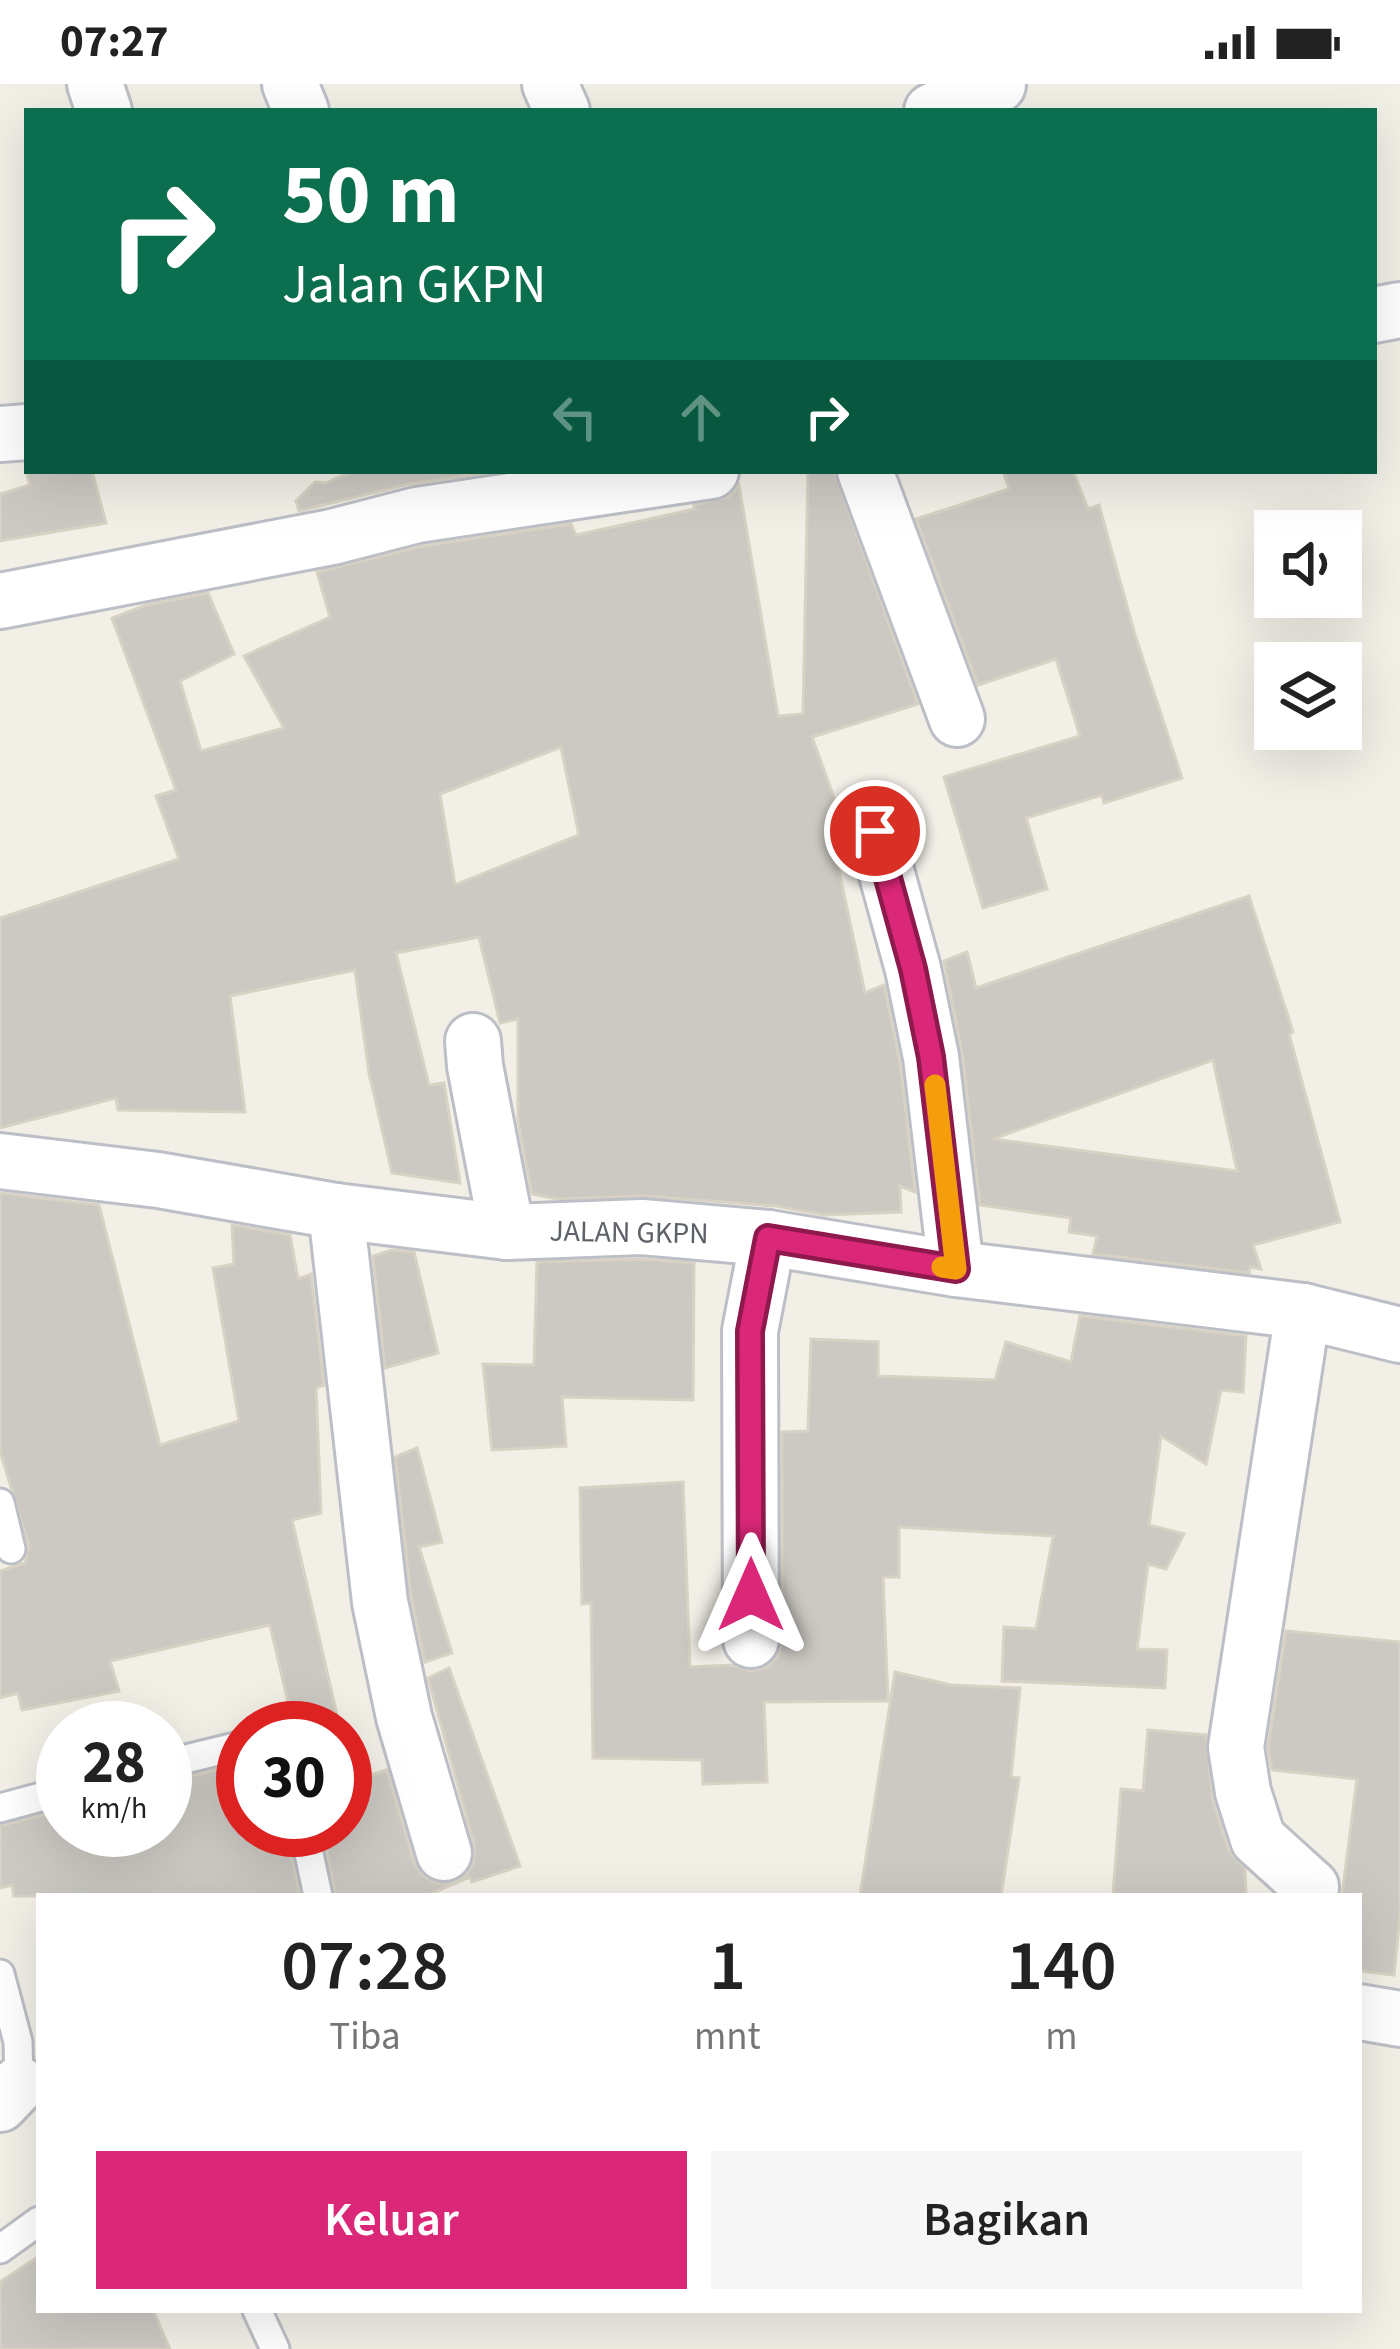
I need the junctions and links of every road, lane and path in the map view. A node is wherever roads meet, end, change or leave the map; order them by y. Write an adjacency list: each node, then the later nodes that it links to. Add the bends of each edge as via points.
1 (998, 85): 2 (street)
2 (940, 108)
3 (691, 474): 5 (street, via 417,515)
4 (866, 474): 6 (street)
5 (0, 601)
6 (957, 719)
7 (875, 831): 13 (street, via 931,1057)
8 (473, 1041): 11 (street)
9 (0, 1161): 10 (street, JALAN GKPN)
10 (336, 1211): 11 (street, JALAN GKPN); 21 (street, via 380,1602)
11 (507, 1232): 12 (street, JALAN GKPN, via 642,1227)
12 (768, 1238): 13 (street, JALAN GKPN); 18 (street, via 750,1331)
13 (956, 1269): 14 (street, JALAN GKPN)
14 (1303, 1311): 15 (street, JALAN GKPN); 24 (street, via 1235,1747 1258,1839)
15 (1400, 1334)
16 (0, 1503): 17 (lane)
17 (11, 1549)
18 (751, 1640)
19 (36, 1798): 20 (lane)
20 (0, 1808)
21 (444, 1852)
22 (310, 1857): 23 (lane)
23 (317, 1893)
24 (1310, 1893)
25 (0, 1974): 28 (lane)
26 (1362, 2013): 27 (street)
27 (1400, 2019)
28 (20, 2089)
29 (36, 2223): 30 (lane)
30 (0, 2249)
31 (257, 2313): 32 (lane)
32 (275, 2349)

